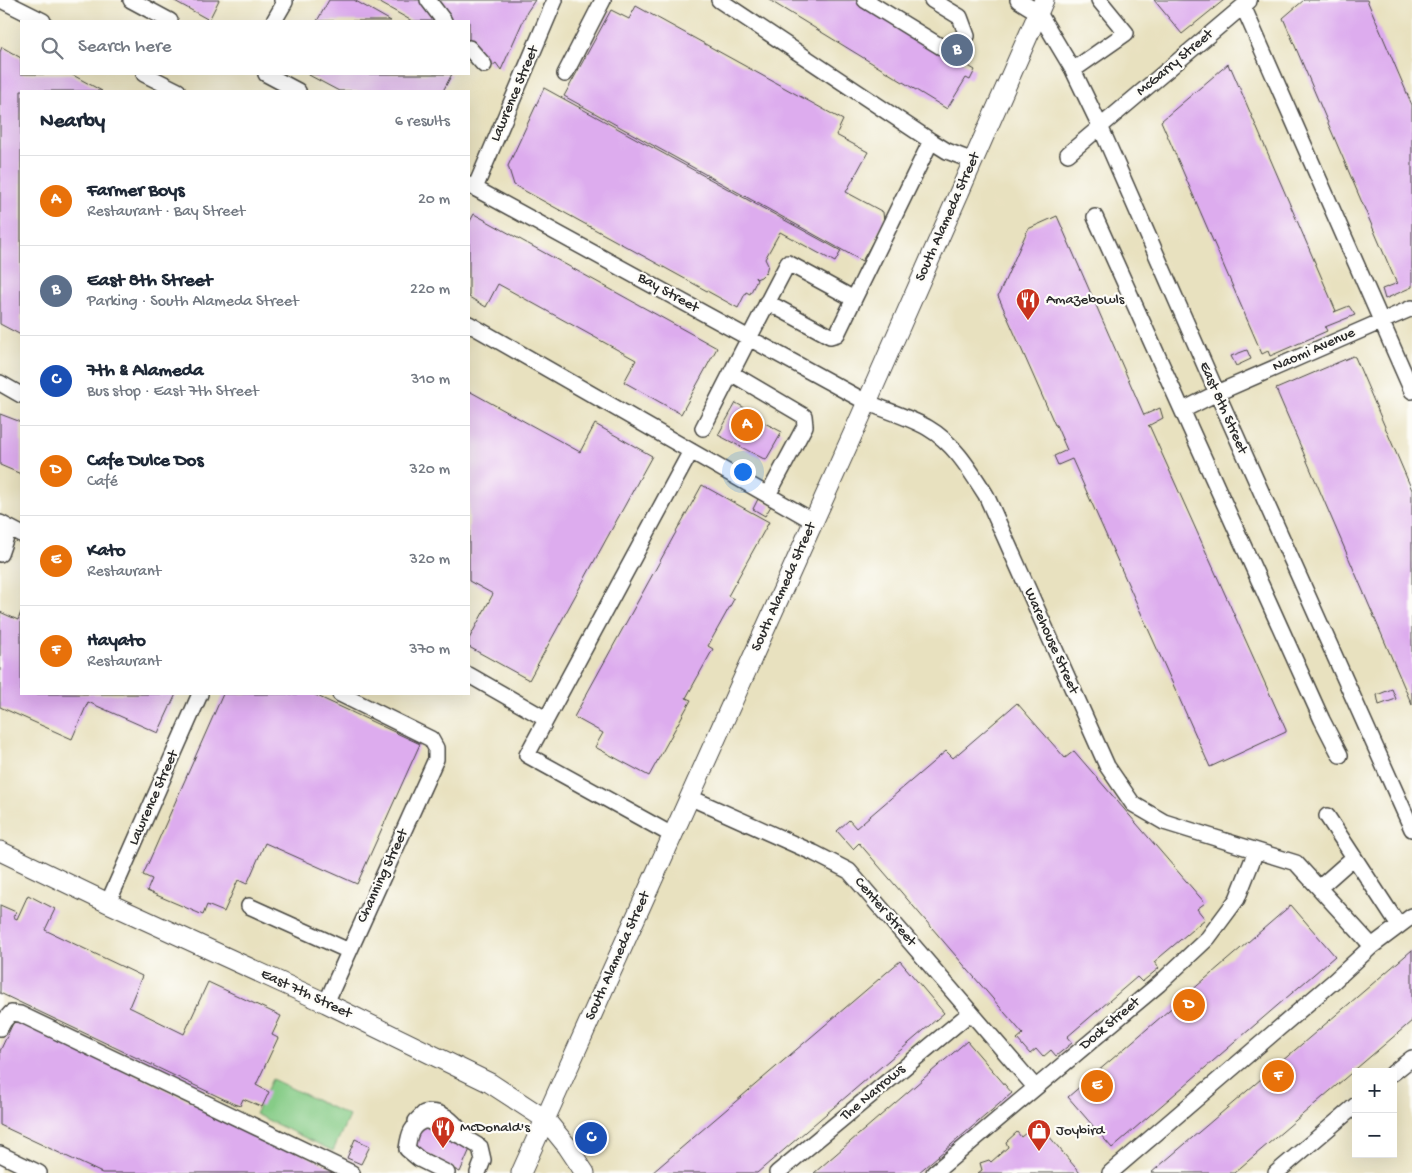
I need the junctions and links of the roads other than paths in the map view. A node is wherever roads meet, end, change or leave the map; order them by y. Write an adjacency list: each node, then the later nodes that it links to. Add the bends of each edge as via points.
1 (1, 0): 14 (street)
2 (131, 0): 15 (street)
3 (282, 0): 16 (street, via 285,2)
4 (428, 0): 17 (street)
5 (555, 0): 30 (street, Lawrence Street)
6 (604, 0): 21 (street)
7 (719, 0): 27 (street)
8 (865, 0): 9 (street, via 956,56 967,36 960,17)
9 (932, 0)
10 (1018, 0): 13 (street, East 8th Street)
11 (1099, 0): 20 (street, via 1126,33)
12 (1247, 3): 26 (street, McGarry Street); 35 (street)
13 (1042, 6): 20 (street, East 8th Street); 29 (main road, South Alameda Street)
14 (41, 20)
15 (168, 20)
16 (275, 20)
17 (443, 20)
18 (470, 49): 19 (street)
19 (484, 65)
20 (1074, 70): 26 (street, East 8th Street)
21 (565, 74)
22 (146, 75): 24 (street)
23 (268, 75): 25 (street)
24 (176, 90)
25 (296, 90)
26 (1100, 126): 28 (street, McGarry Street); 41 (street, East 8th Street)
27 (931, 141): 29 (street); 32 (street)
28 (1068, 154)
29 (973, 161): 43 (main road, South Alameda Street)
30 (472, 186): 37 (street, Bay Street)
31 (1095, 216): 44 (street)
32 (854, 299): 33 (street, via 837,334 830,336); 33 (street, via 788,263)
33 (768, 302): 37 (street)
34 (1412, 308): 35 (street, Naomi Avenue)
35 (1382, 320): 40 (street); 41 (street, Naomi Avenue)
36 (470, 325): 46 (street)
37 (748, 337): 38 (street); 43 (street, Bay Street)
38 (730, 373): 45 (street); 47 (street, via 804,416 805,426)
39 (0, 383): 42 (street)
40 (1412, 391)
41 (1216, 393): 44 (street, Naomi Avenue); 58 (street, East 8th Street)
42 (20, 394)
43 (866, 402): 48 (main road, South Alameda Street); 61 (street, Warehouse Street, via 928,428 948,444 974,476 986,495 1107,766 1133,804 1164,822)
44 (1183, 410): 55 (street)
45 (703, 428)
46 (691, 451): 47 (street); 54 (street)
47 (768, 495): 48 (street)
48 (813, 521): 56 (main road, South Alameda Street)
49 (10, 528): 50 (street)
50 (0, 554)
51 (470, 676): 54 (street)
52 (200, 695): 64 (street, Lawrence Street)
53 (342, 695): 69 (street, Channing Street, via 420,732 432,739 436,748 433,768)
54 (546, 719): 59 (street, via 527,755)
55 (1340, 755)
56 (689, 796): 59 (main road, South Alameda Street); 71 (street, Center Street, via 849,871)
57 (1327, 816): 62 (street)
58 (1412, 829)
59 (672, 835): 77 (main road, South Alameda Street)
60 (0, 851): 64 (main road, East 7th Street)
61 (1256, 852): 63 (street, Warehouse Street, via 1296,863); 75 (street, Dock Street, via 1236,899 1208,938 1159,984)
62 (1354, 857): 63 (street); 67 (street)
63 (1319, 888): 68 (street, Warehouse Street)
64 (108, 903): 70 (main road, East 7th Street)
65 (249, 906): 69 (street)
66 (1412, 916): 67 (street)
67 (1399, 926): 68 (street)
68 (1372, 946): 87 (street)
69 (350, 951): 70 (street, Channing Street)
70 (326, 1003): 77 (main road, East 7th Street, via 490,1083)
71 (970, 1012): 75 (street, Center Street); 85 (street, The Narrows)
72 (0, 1028): 80 (street, via 11,1013 20,1014)
73 (1412, 1058): 74 (street)
74 (1397, 1070)
75 (1035, 1087): 86 (street, Dock Street)
76 (1352, 1108): 88 (street)
77 (545, 1119): 83 (main road, South Alameda Street); 84 (main road, East 7th Street)
78 (0, 1154): 79 (street)
79 (39, 1173)
80 (352, 1173)
81 (447, 1173): 82 (street, via 418,1159 407,1149 417,1123 426,1120 480,1146 483,1160)
82 (478, 1173)
83 (521, 1173)
84 (585, 1173)
85 (777, 1173)
86 (934, 1173)
87 (1110, 1173)
88 (1276, 1173)

